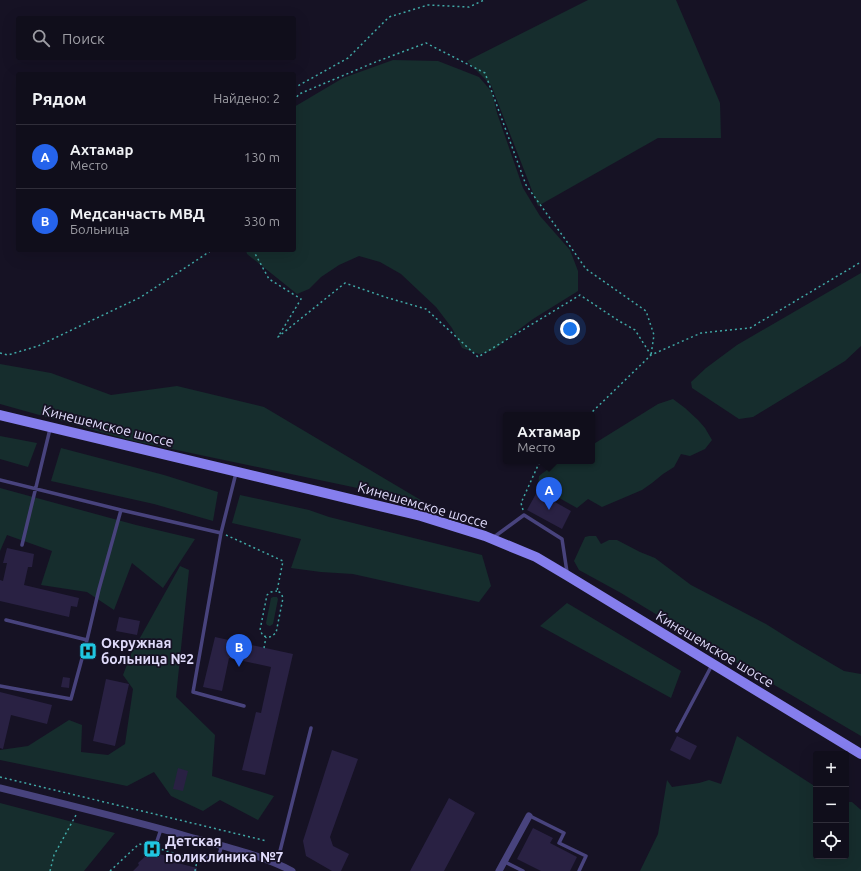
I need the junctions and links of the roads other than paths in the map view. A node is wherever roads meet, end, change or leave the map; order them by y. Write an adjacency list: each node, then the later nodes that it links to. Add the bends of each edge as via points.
1 (0, 415): 2 (main road, Кинешемское шоссе)
2 (50, 427): 3 (main road, Кинешемское шоссе); 5 (lane)
3 (237, 472): 7 (lane); 8 (main road, Кинешемское шоссе, via 421,516)
4 (0, 480): 5 (lane)
5 (35, 489): 6 (lane); 9 (lane)
6 (122, 510): 7 (lane); 12 (lane)
7 (221, 533): 15 (lane, via 193,692)
8 (492, 539): 10 (main road, Кинешемское шоссе, via 536,558); 10 (lane, via 524,515 562,539)
9 (22, 544)
10 (568, 576): 13 (main road, Кинешемское шоссе)
11 (6, 620): 12 (lane)
12 (87, 640): 14 (lane, via 71,699)
13 (713, 664): 17 (lane); 18 (main road, Кинешемское шоссе)
14 (0, 686)
15 (244, 706)
16 (311, 728): 26 (lane)
17 (677, 731)
18 (861, 754)
19 (0, 788): 21 (street)
20 (529, 816): 25 (street); 30 (lane, via 564,833 559,843 586,856)
21 (161, 829): 22 (lane); 23 (street)
22 (157, 840)
23 (222, 845): 24 (lane, via 218,858); 26 (street)
24 (201, 857)
25 (504, 862): 28 (street); 29 (lane)
26 (277, 863): 27 (street)
27 (292, 871)
28 (499, 871)
29 (524, 871)
30 (579, 871)

